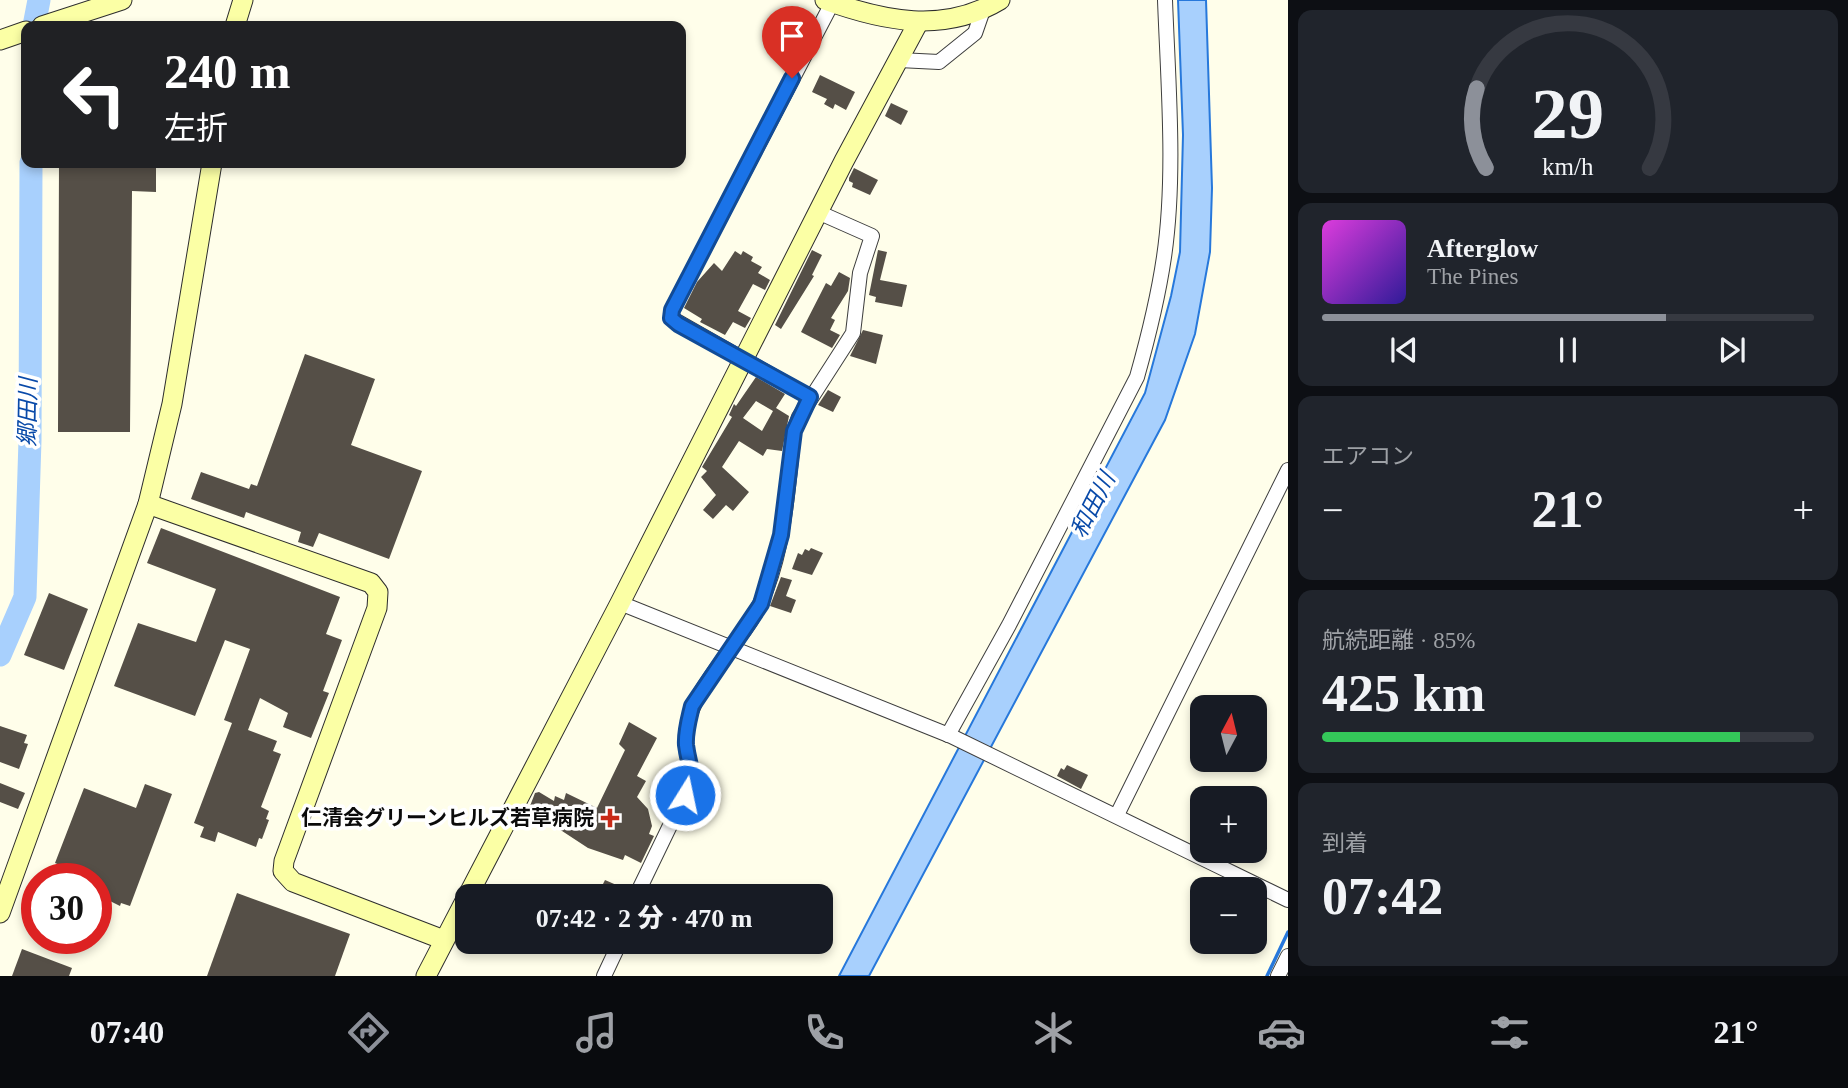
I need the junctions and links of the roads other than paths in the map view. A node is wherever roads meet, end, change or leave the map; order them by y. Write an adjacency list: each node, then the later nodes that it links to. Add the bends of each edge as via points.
1 (122, 0): 6 (street)
2 (243, 0): 7 (street)
3 (1165, 0): 20 (street, via 1168,217 1149,335 1136,377)
4 (827, 3): 8 (street, via 869,16); 14 (street, via 672,310 671,318 678,324)
5 (992, 5): 8 (street, via 964,16); 11 (street, via 975,33 939,62)
6 (59, 21)
7 (237, 21)
8 (918, 23): 11 (street)
9 (21, 33): 10 (street)
10 (0, 40)
11 (899, 60): 13 (street)
12 (211, 168): 17 (street, via 172,404)
13 (820, 213): 14 (street); 15 (street, via 872,236 860,273 853,332)
14 (744, 359): 15 (street); 18 (street)
15 (810, 397): 19 (street, via 794,431 781,535 761,604)
16 (1288, 470): 21 (street)
17 (148, 504): 24 (street); 25 (street, via 371,583 378,592 377,608 283,871 293,882)
18 (620, 603): 19 (street); 25 (street)
19 (731, 647): 20 (street); 22 (street, via 692,706 686,743 692,780)
20 (950, 735): 21 (street)
21 (1117, 815): 23 (street)
22 (642, 884)
23 (1288, 900)
24 (0, 913)
25 (444, 940): 28 (street)
26 (614, 954): 29 (street)
27 (1288, 956): 30 (street)
28 (426, 976)
29 (604, 976)
30 (1278, 976)

